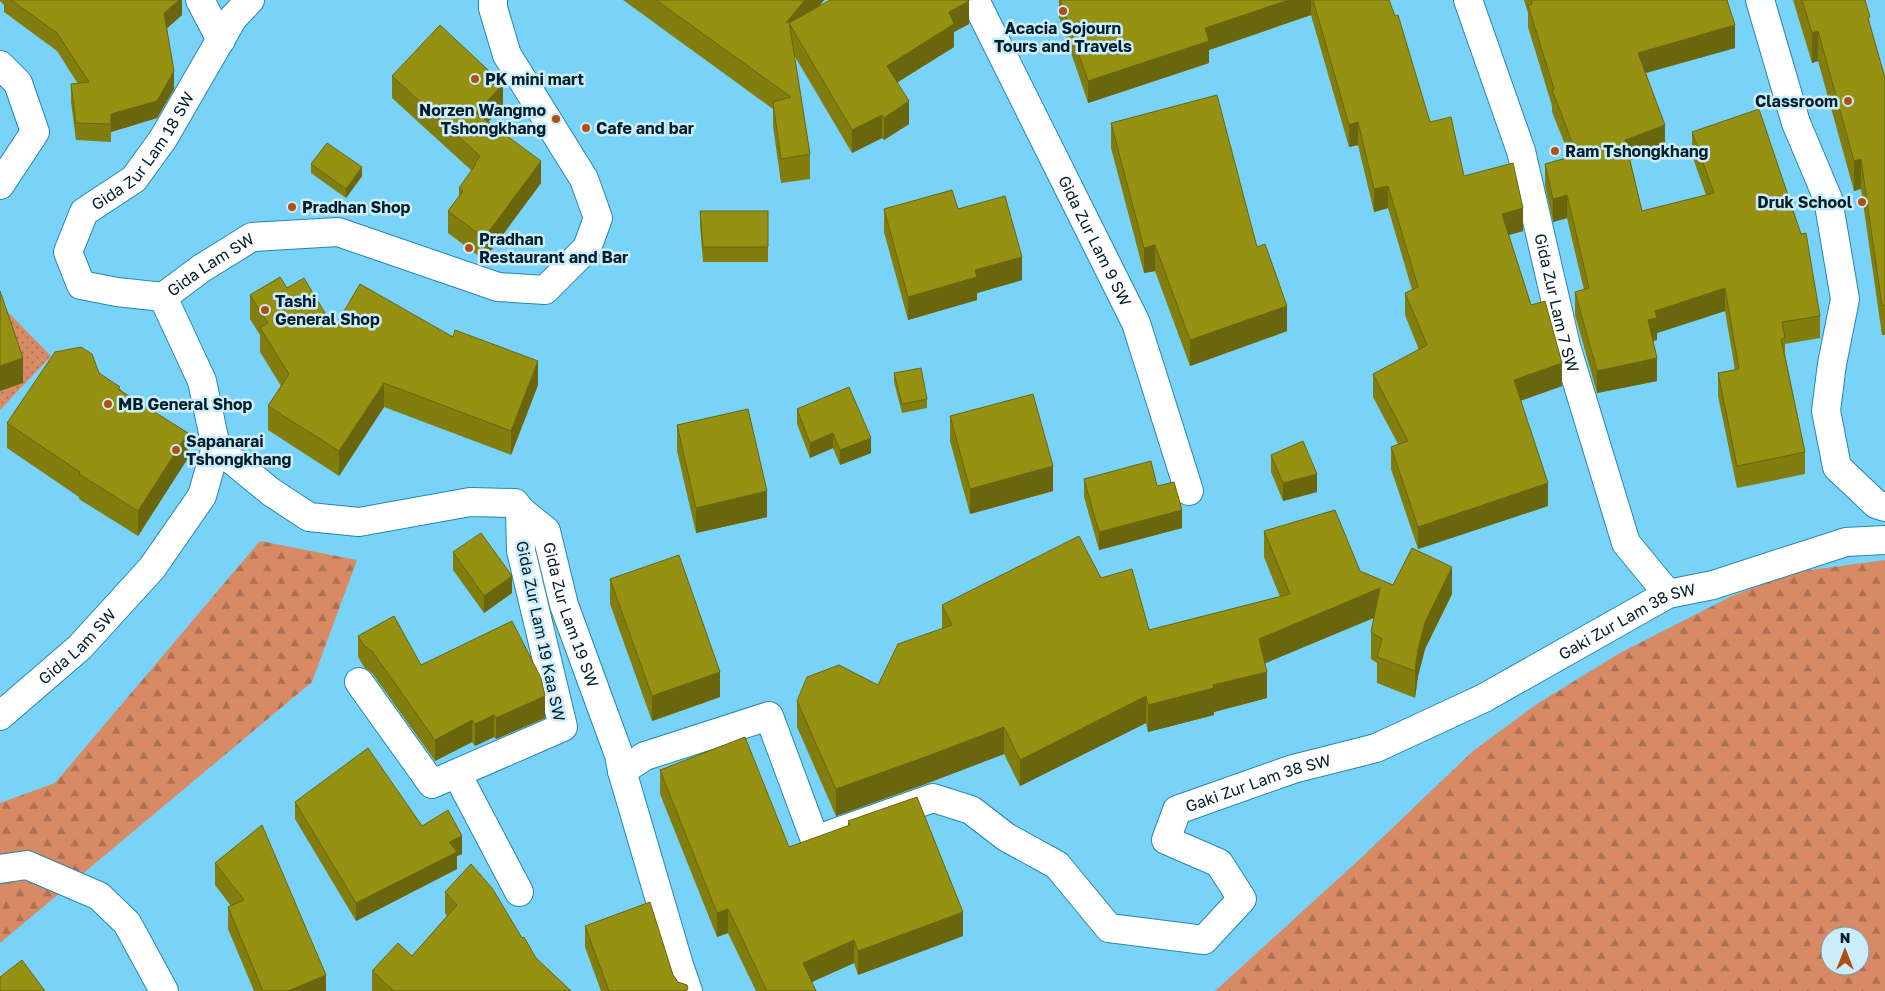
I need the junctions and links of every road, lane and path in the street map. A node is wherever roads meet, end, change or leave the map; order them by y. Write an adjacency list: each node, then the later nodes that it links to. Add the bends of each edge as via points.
1 (200, 0): 7 (street)
2 (250, 0): 7 (street, Gida Zur Lam 18 SW, via 233,18)
3 (493, 0): 10 (street, Gida Lam SW, via 506,55 584,179 598,218 587,248 545,290 498,287 338,232 252,237)
4 (975, 0): 12 (street, Gida Zur Lam 9 SW, via 1136,323)
5 (1468, 0): 16 (street, Gida Zur Lam 7 SW, via 1521,151 1566,346 1626,543)
6 (1760, 0): 13 (street, via 1796,123 1828,199 1845,299 1826,411 1837,467 1876,504)
7 (221, 40): 10 (street, Gida Zur Lam 18 SW, via 163,139 134,179 84,212 68,252 81,285)
8 (0, 65): 9 (street, via 18,83 34,132)
9 (0, 185)
10 (163, 297): 11 (street, Gida Lam SW, via 202,381)
11 (216, 447): 14 (street, Gida Zur Lam 19 SW, via 270,492 309,517 359,522 470,502 515,503); 18 (street, Gida Lam SW, via 202,496 152,568 80,648)
12 (1189, 491)
13 (1885, 507)
14 (520, 510): 19 (street, Gida Zur Lam 19 SW, via 546,531 564,605); 20 (street, Gida Zur Lam 19 Kaa SW, via 520,551 563,727)
15 (1885, 540): 16 (street, Gaki Zur Lam 38 SW, via 1846,542 1713,585)
16 (1668, 594): 19 (street, Gaki Zur Lam 38 SW, via 1484,698 1376,748 1293,769 1177,810 1166,840 1219,863 1242,899 1204,940 1109,928 1057,865 1006,837 971,810 933,798 815,840 769,716 645,756)
17 (359, 682): 20 (street, Gida Zur Lam 19 Kaa SW, via 432,784)
18 (0, 716)
19 (622, 771): 24 (street, Gida Zur Lam 19 SW)
20 (457, 774): 22 (street)
21 (0, 869): 23 (street, via 27,865 99,896 127,923)
22 (519, 892)
23 (164, 991)
24 (688, 991)

